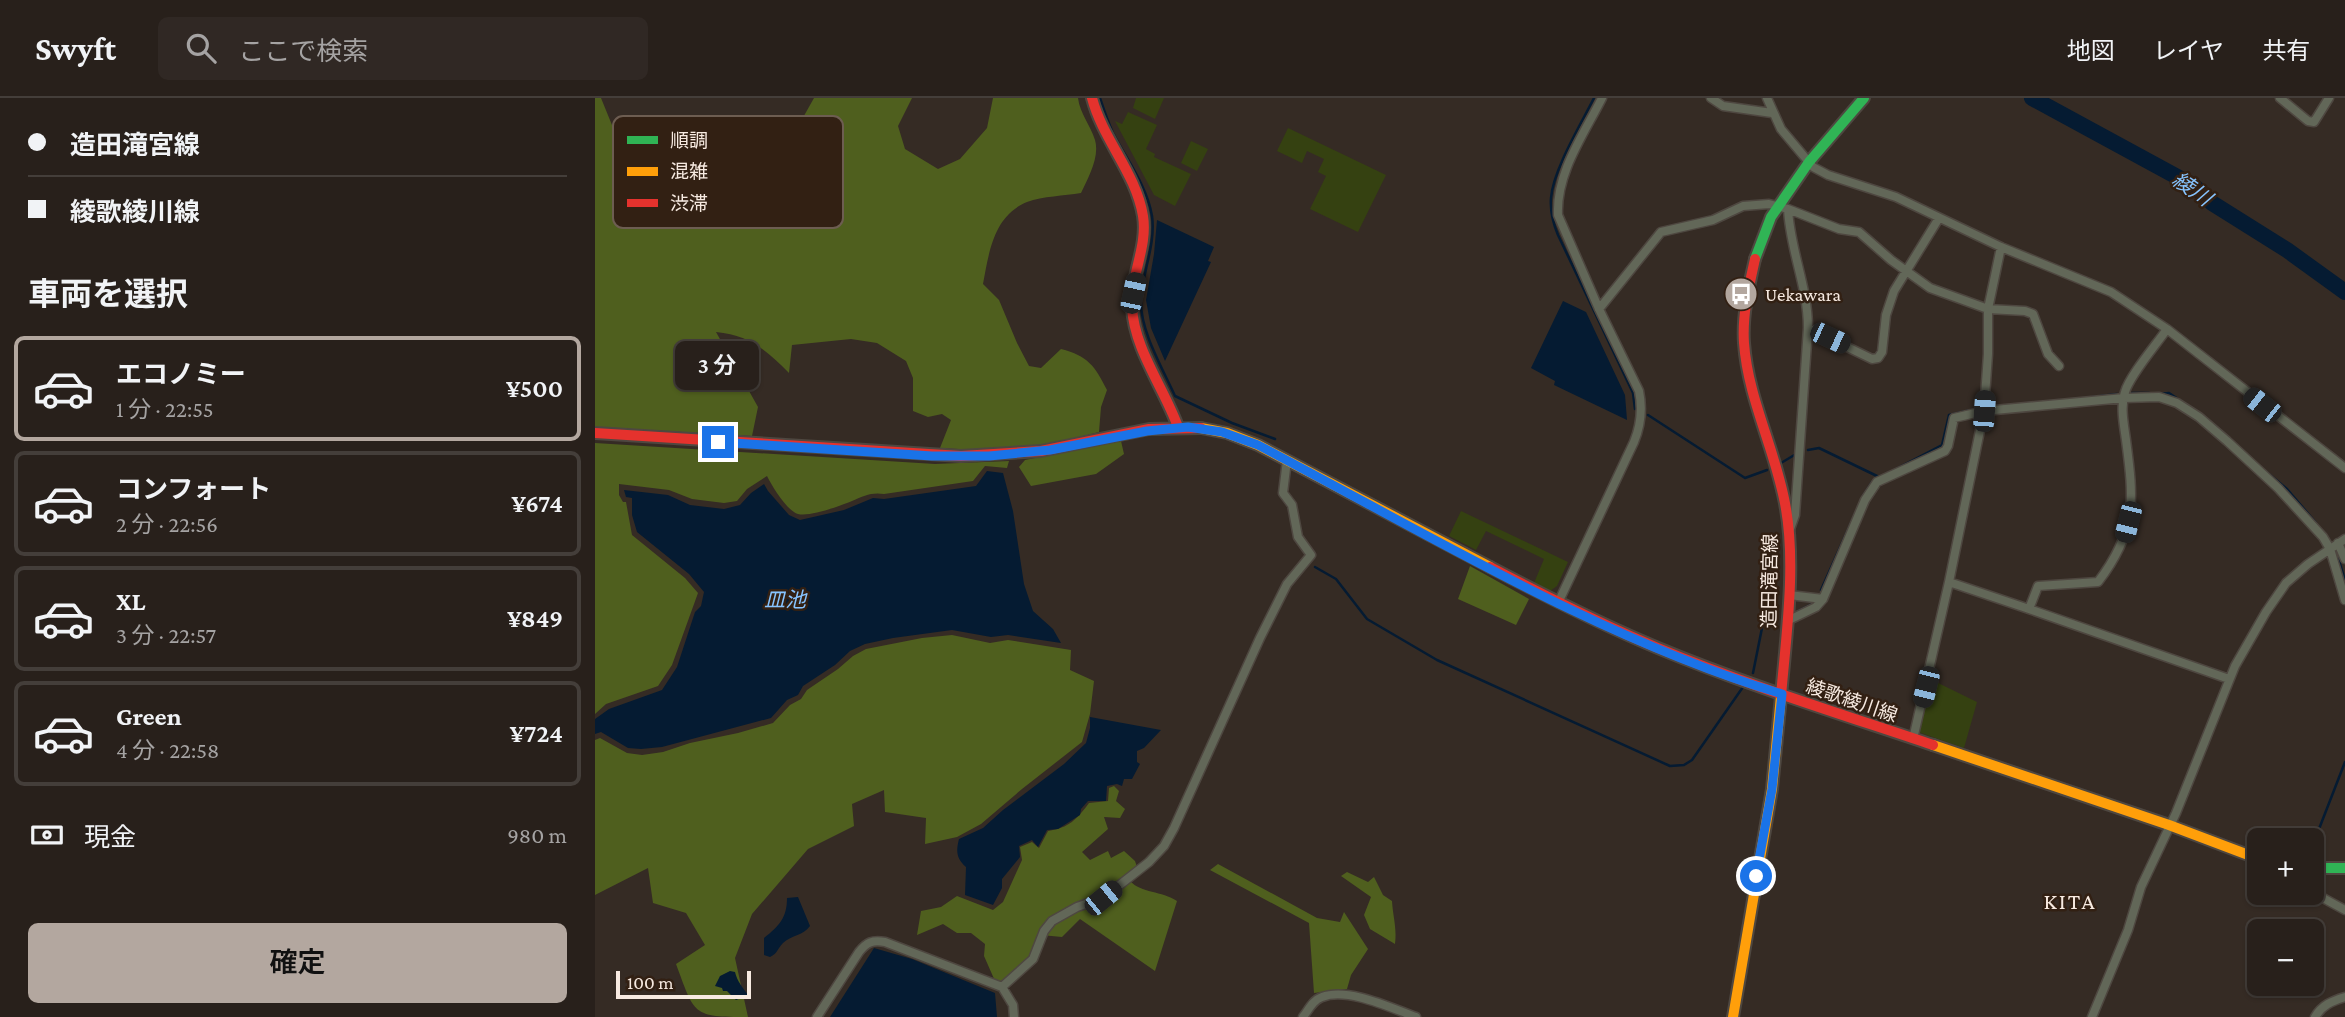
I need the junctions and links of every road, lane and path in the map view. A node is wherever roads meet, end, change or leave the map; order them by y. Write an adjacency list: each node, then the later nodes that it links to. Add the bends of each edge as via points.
1 (1092, 98): 21 (main road, via 1143,217 1143,248 1132,308 1141,341)
2 (1602, 98): 14 (street, via 1563,176 1558,205 1561,225)
3 (1711, 98): 8 (street, via 1723,106)
4 (1767, 98): 8 (street)
5 (1864, 98): 9 (main road, 造田滝宮線)
6 (2280, 98): 7 (street, via 2314,122)
7 (2329, 98)
8 (1772, 113): 9 (street)
9 (1809, 162): 10 (main road, 造田滝宮線); 11 (street, via 1828,175 1896,197)
10 (1783, 208): 13 (street, via 1859,232); 14 (street, via 1757,203 1713,220 1661,232); 16 (street, via 1808,308); 25 (main road, 造田滝宮線, via 1764,232 1755,260 1744,344)
11 (1939, 218): 12 (street); 13 (street)
12 (2001, 247): 15 (street); 17 (street, via 2111,292)
13 (1905, 270): 15 (street, via 1930,288); 16 (street, via 1886,315 1878,358)
14 (1599, 309): 33 (street, via 1639,391 1641,419)
15 (1988, 309): 18 (street, via 2033,314 2048,354); 20 (street)
16 (1808, 328): 25 (street, via 1795,515)
17 (2167, 329): 19 (street); 24 (street)
18 (2059, 366)
19 (2124, 398): 20 (street); 27 (street, via 2159,397 2199,417 2278,488); 34 (street, via 2133,491 2125,536 2098,582 2038,586)
20 (1984, 411): 29 (street); 31 (street, via 1954,418 1945,451 1877,482 1864,500)
21 (1178, 427): 22 (main road, 綾歌綾川線, via 1050,450 961,456); 23 (main road, 綾歌綾川線, via 1222,432)
22 (595, 433)
23 (1287, 460): 33 (main road, 綾歌綾川線); 45 (street, via 1283,493 1292,505 1298,537 1311,555 1287,584 1174,828 1149,862 1103,898 1052,921 1033,958)
24 (2345, 468)
25 (1789, 532): 30 (main road, 造田滝宮線)
26 (2342, 541): 27 (street); 28 (street)
27 (2330, 549): 32 (street); 36 (street, via 2286,583)
28 (2345, 559)
29 (1949, 582): 34 (street); 38 (street)
30 (1789, 595): 31 (street); 35 (main road, 造田滝宮線)
31 (1823, 599): 35 (street)
32 (2345, 600)
33 (1558, 603): 37 (main road, 綾歌綾川線, via 1668,652)
34 (2029, 609): 36 (street)
35 (1787, 621): 37 (main road, 造田滝宮線)
36 (2229, 679): 39 (street)
37 (1782, 694): 38 (main road, 綾歌綾川線); 51 (main road, 造田滝宮線, via 1770,802)
38 (1913, 739): 39 (main road, 綾歌綾川線)
39 (2169, 825): 40 (main road, 綾歌綾川線); 52 (street)
40 (2247, 854)
41 (2324, 868): 42 (main road)
42 (2345, 868)
43 (2324, 899): 44 (street)
44 (2345, 910)
45 (1002, 988): 47 (street, via 874,940 859,952); 48 (street, via 1013,1005)
46 (2345, 997): 53 (street, via 2320,1009)
47 (817, 1017)
48 (1014, 1017)
49 (1303, 1017): 50 (street, via 1314,1002 1338,995 1358,997)
50 (1416, 1017)
51 (1733, 1017)
52 (2092, 1017)
53 (2315, 1017)

